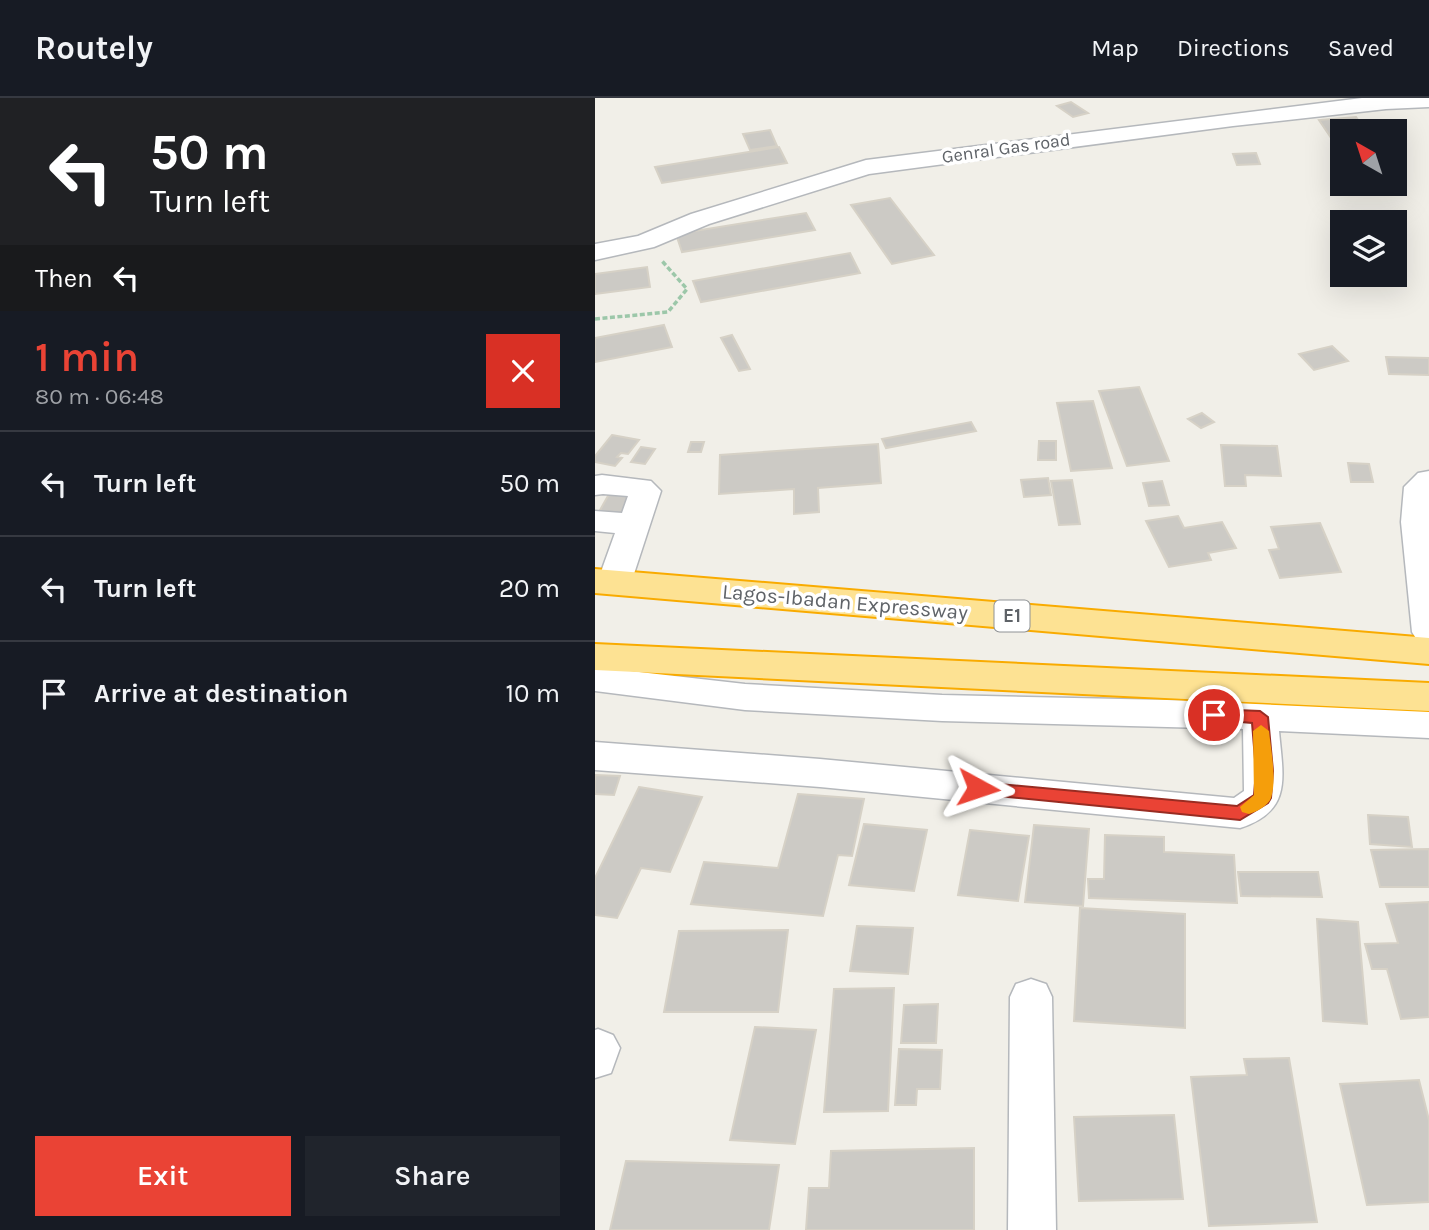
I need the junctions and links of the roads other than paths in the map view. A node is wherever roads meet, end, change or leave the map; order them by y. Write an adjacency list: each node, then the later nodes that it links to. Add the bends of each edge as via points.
1 (1429, 100): 2 (street, Genral Gas road, via 1233,119 866,167 700,219 645,242)
2 (595, 253)
3 (1429, 480): 5 (street, via 1419,487)
4 (595, 486): 7 (street, via 645,491)
5 (1423, 510): 9 (street)
6 (595, 521): 7 (street)
7 (632, 524): 8 (street)
8 (605, 582): 10 (highway, Lagos-Ibadan Expressway / E1)
9 (1429, 632)
10 (1429, 650)
11 (595, 657): 13 (highway)
12 (595, 679): 14 (street, via 745,697)
13 (1429, 697)
14 (1260, 717): 15 (street); 16 (street, via 1262,798 1240,813)
15 (1429, 725)
16 (595, 756)
17 (1031, 997): 18 (street)
18 (1032, 1230)

